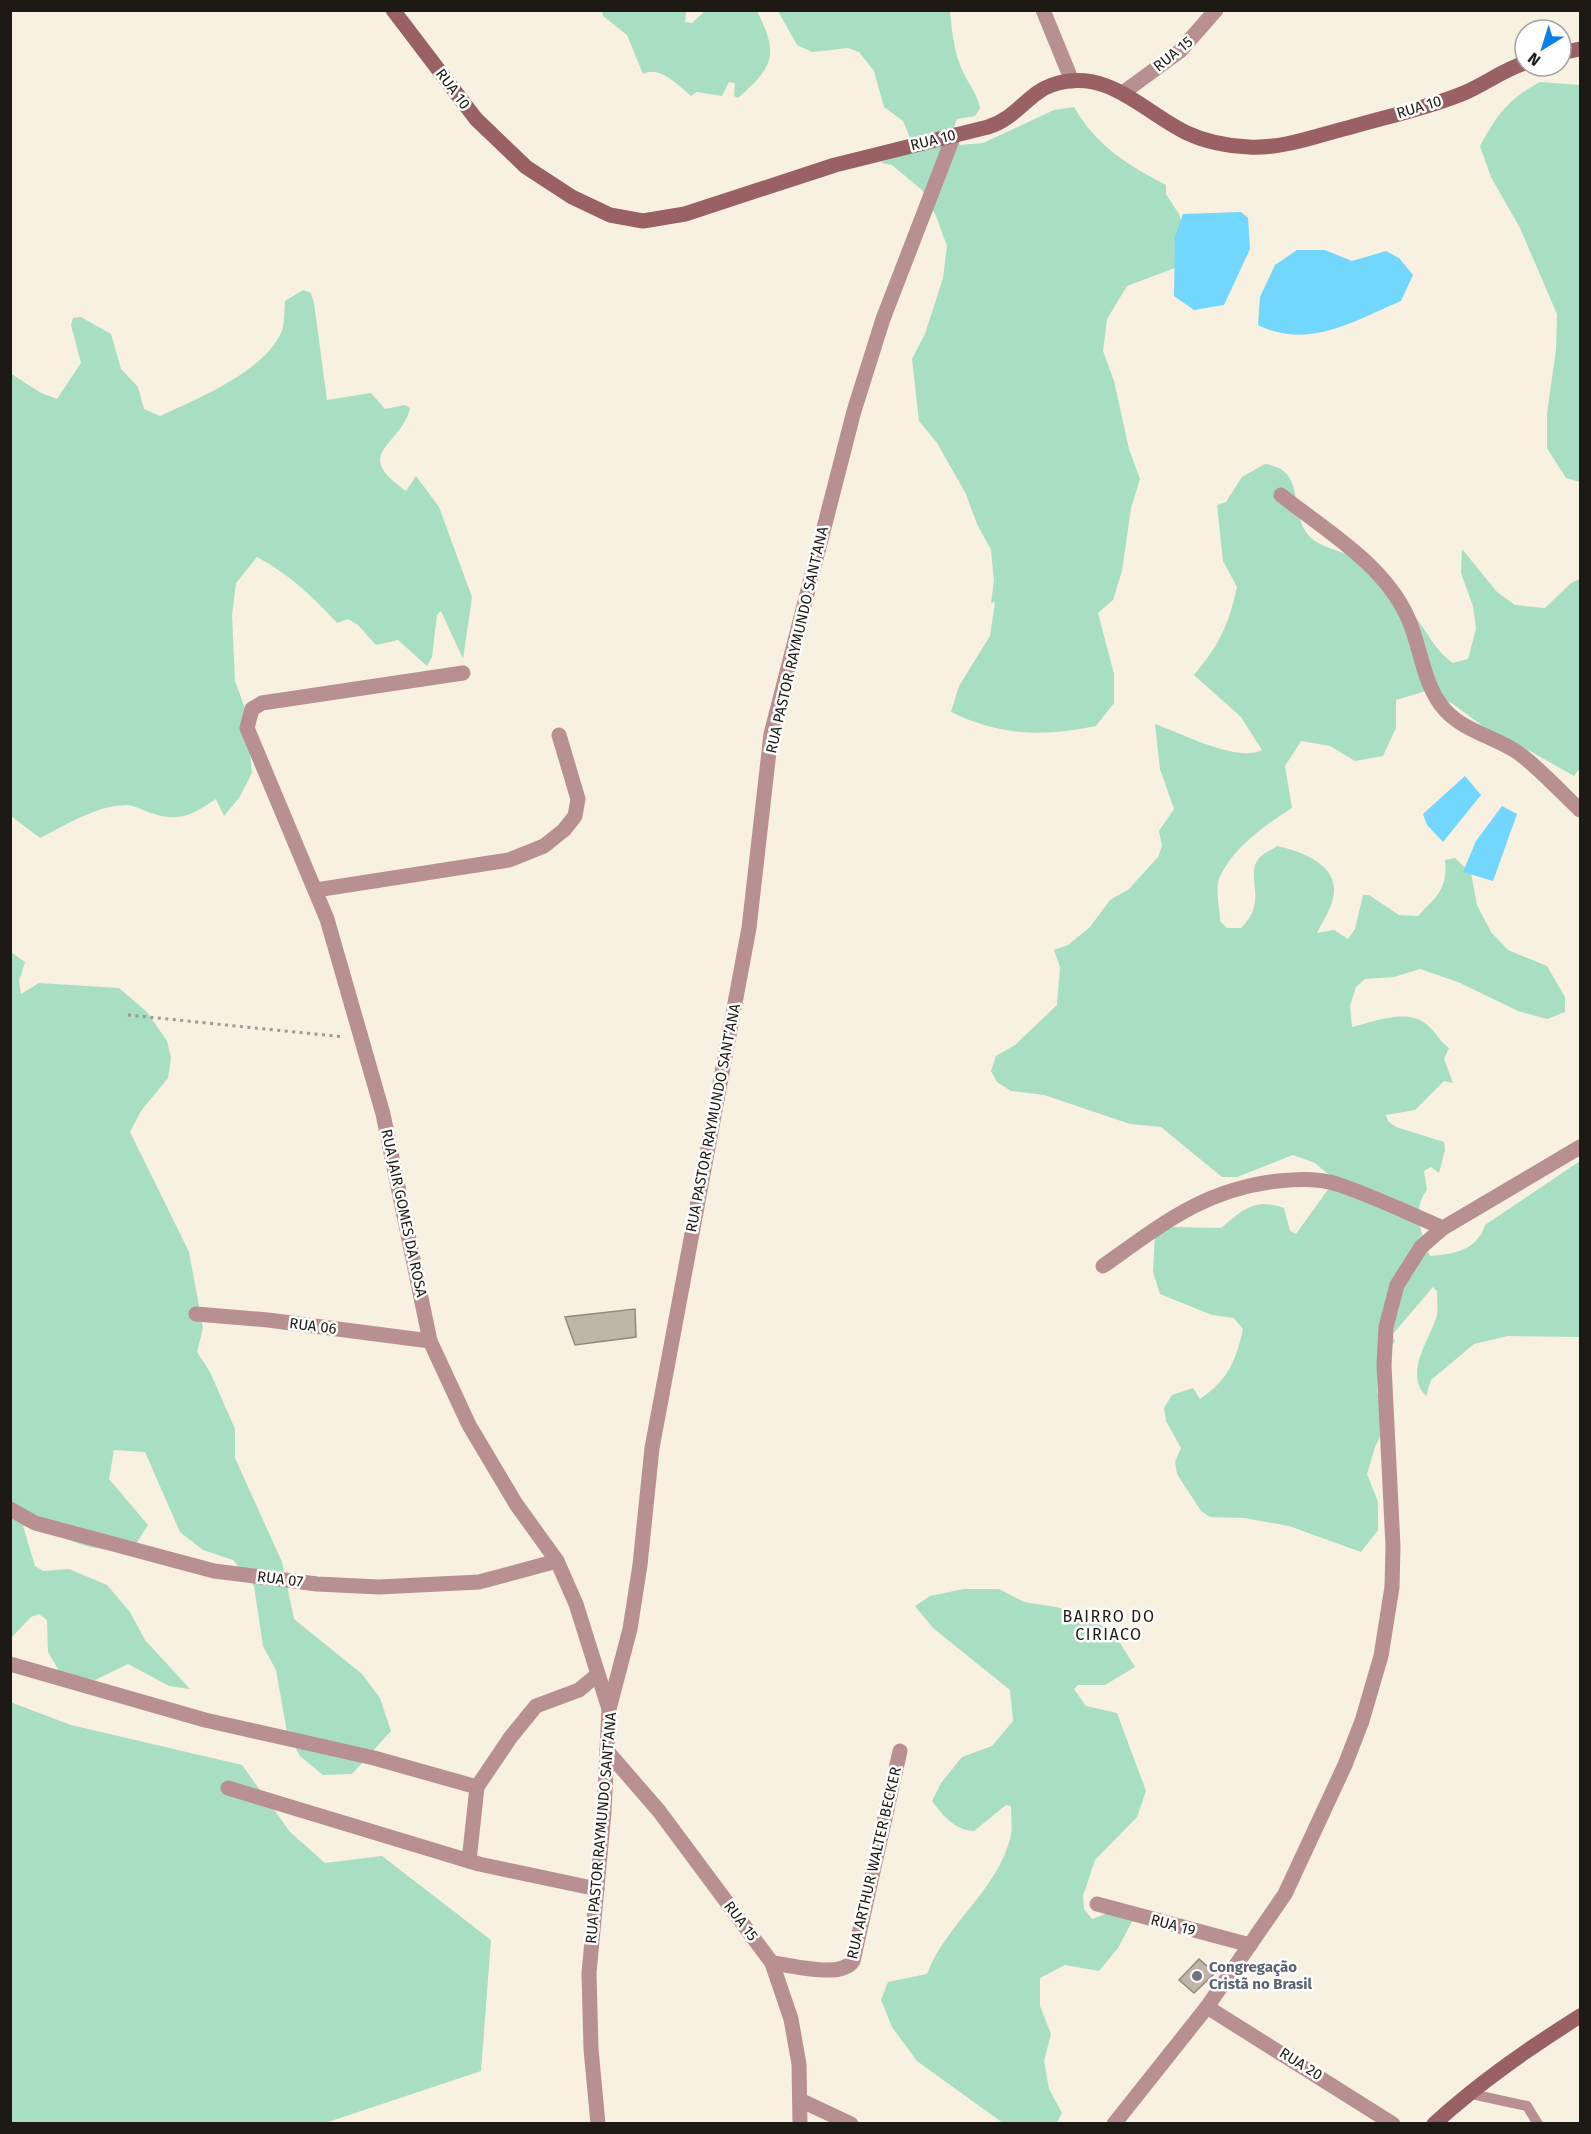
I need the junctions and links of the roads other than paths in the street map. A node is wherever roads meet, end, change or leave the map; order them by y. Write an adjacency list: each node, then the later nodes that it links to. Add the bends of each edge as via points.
1 (393, 10): 7 (street, RUA 10, via 476,119 526,167 572,197 610,215 643,221 685,214 835,165)
2 (1043, 10): 5 (street)
3 (1216, 10): 6 (street, RUA 15, via 1180,51)
4 (1513, 67): 6 (street, RUA 10, via 1464,93 1428,106 1289,144 1251,147 1221,144 1187,133)
5 (1072, 81): 6 (street, RUA 10, via 1101,83); 7 (street, RUA 10, via 1050,85 1001,123)
6 (1124, 92)
7 (954, 135): 22 (street, RUA PASTOR RAYMUNDO SANT’ANA, via 883,319 854,411 771,734 750,928 652,1448 630,1629)
8 (1281, 495): 11 (street, via 1376,570 1396,594 1433,693 1446,711 1467,728 1520,754)
9 (463, 674): 12 (street, RUA JAIR GOMES DA ROSA, via 262,703 252,709 247,728)
10 (560, 735): 12 (street, via 578,799 575,816 544,846 509,860)
11 (1581, 810)
12 (316, 890): 17 (street, RUA JAIR GOMES DA ROSA, via 383,1114)
13 (1581, 1147): 14 (street)
14 (1443, 1228): 15 (street, via 1336,1184 1306,1178 1239,1186 1204,1200); 30 (street, via 1421,1246 1397,1285 1386,1327 1392,1567 1381,1656 1345,1766 1285,1894)
15 (1103, 1266)
16 (196, 1314): 17 (street, RUA 06)
17 (430, 1341): 19 (street, RUA JAIR GOMES DA ROSA, via 469,1425 516,1504)
18 (10, 1509): 19 (street, RUA 07, via 35,1523 214,1571 317,1584 380,1587 479,1582)
19 (557, 1562): 21 (street, RUA JAIR GOMES DA ROSA, via 576,1604)
20 (10, 1664): 25 (street, via 205,1720 374,1758)
21 (597, 1675): 22 (street, RUA JAIR GOMES DA ROSA); 25 (street, via 579,1690 536,1706)
22 (609, 1709): 23 (street, RUA PASTOR RAYMUNDO SANT’ANA)
23 (607, 1751): 28 (street, RUA PASTOR RAYMUNDO SANT’ANA); 31 (street, RUA 15, via 658,1811)
24 (900, 1751): 31 (street, RUA ARTHUR WALTER BECKER, via 853,1961 849,1967 836,1971)
25 (477, 1787): 27 (street)
26 (228, 1788): 27 (street)
27 (469, 1861): 28 (street)
28 (597, 1889): 36 (street, RUA PASTOR RAYMUNDO SANT’ANA, via 589,2013)
29 (1097, 1904): 30 (street, RUA 19)
30 (1250, 1945): 32 (street)
31 (772, 1963): 35 (street, RUA 15, via 791,2019)
32 (1207, 2007): 39 (street); 40 (street, RUA 20)
33 (1581, 2016): 34 (street, via 1509,2061)
34 (1467, 2093): 41 (street); 42 (lane, via 1527,2106)
35 (800, 2100): 37 (street, RUA 15); 38 (street)
36 (598, 2124)
37 (800, 2124)
38 (851, 2124)
39 (1114, 2124)
40 (1393, 2124)
41 (1434, 2124)
42 (1538, 2124)

